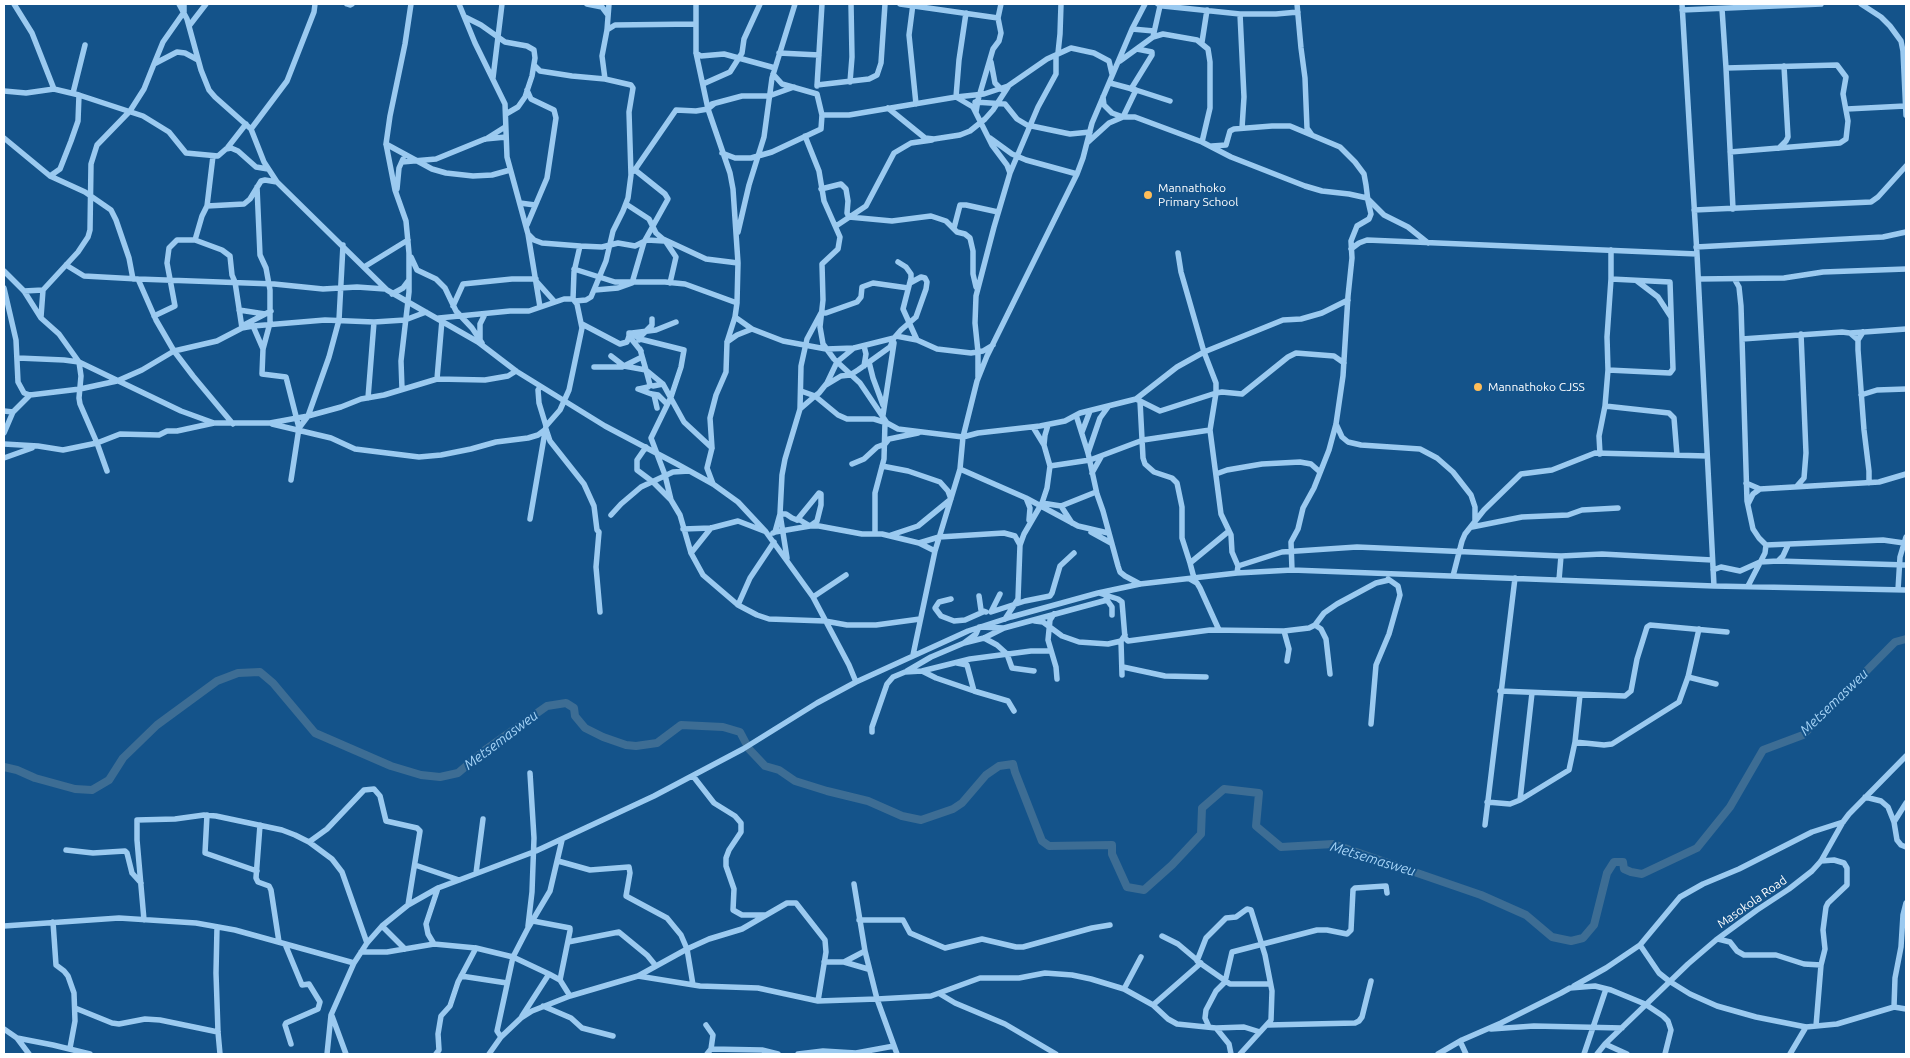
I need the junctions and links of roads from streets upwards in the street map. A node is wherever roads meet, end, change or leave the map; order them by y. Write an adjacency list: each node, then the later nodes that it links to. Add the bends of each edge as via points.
1 (14, 4): 75 (street, via 32,33)
2 (179, 4): 31 (street)
3 (184, 4): 31 (street)
4 (206, 4): 40 (street)
5 (317, 4): 107 (street, via 287,81)
6 (348, 4): 7 (street)
7 (352, 4)
8 (411, 4): 118 (street)
9 (460, 4): 35 (street)
10 (502, 4): 44 (street)
11 (587, 4): 36 (street, via 602,7)
12 (609, 4): 36 (street)
13 (696, 4): 38 (street)
14 (760, 4): 56 (street, via 744,39)
15 (795, 4): 51 (street)
16 (822, 4): 53 (street)
17 (851, 4): 69 (street)
18 (885, 4): 69 (street, via 880,68 874,77)
19 (900, 4): 20 (street)
20 (913, 4): 33 (street); 91 (street, via 909,38)
21 (1001, 4): 37 (street)
22 (1061, 4): 52 (street)
23 (1145, 4): 41 (street)
24 (1297, 4): 32 (street)
25 (1821, 4): 29 (street)
26 (1861, 4): 93 (street, via 1890,26 1900,41)
27 (1159, 5): 30 (street); 43 (street)
28 (1682, 7): 29 (street); 150 (street)
29 (1722, 9): 62 (street)
30 (1207, 10): 34 (street); 46 (street)
31 (184, 12): 40 (street); 59 (street)
32 (1298, 12): 34 (street); 112 (street, via 1307,128)
33 (966, 13): 37 (street); 83 (street)
34 (1240, 14): 106 (street, via 1244,97)
35 (465, 17): 44 (street); 67 (street)
36 (609, 17): 39 (street); 42 (street)
37 (998, 18): 54 (street, via 1002,33)
38 (696, 24): 39 (street); 50 (street)
39 (616, 25): 42 (street)
40 (189, 26): 55 (street)
41 (1132, 29): 43 (street); 58 (street)
42 (607, 30): 66 (street, via 602,56)
43 (1154, 34): 46 (street); 49 (street)
44 (498, 38): 45 (street); 48 (street)
45 (505, 42): 48 (street); 60 (street, via 530,47 535,54)
46 (1202, 42): 116 (street, via 1209,50 1210,108)
47 (86, 45): 79 (street)
48 (497, 46): 67 (street)
49 (1137, 49): 58 (street); 77 (street, via 1152,52 1152,55)
50 (696, 53): 56 (street, via 701,56 724,54); 70 (street)
51 (779, 54): 53 (street); 64 (street)
52 (1057, 54): 57 (street, via 1071,48 1081,49); 72 (street); 104 (street, via 1056,74)
53 (819, 55): 71 (street)
54 (991, 57): 74 (street, via 995,83); 81 (street)
55 (198, 60): 59 (street, via 177,52); 103 (street, via 204,80 215,97)
56 (739, 60): 64 (street); 70 (street, via 727,75)
57 (1109, 61): 58 (street); 68 (street)
58 (1119, 61): 68 (street)
59 (154, 64): 96 (street)
60 (534, 65): 63 (street); 65 (street)
61 (1784, 66): 62 (street); 95 (street, via 1840,66 1846,77 1844,94); 121 (street, via 1788,136)
62 (1726, 68): 122 (street)
63 (540, 70): 65 (street); 66 (street)
64 (774, 71): 73 (street, via 779,82); 82 (street)
65 (532, 76): 76 (street)
66 (605, 79): 134 (street, via 632,86 628,112)
67 (493, 80): 98 (street, via 504,101)
68 (1111, 80): 77 (street); 84 (street)
69 (850, 82): 71 (street)
70 (703, 84): 92 (street)
71 (817, 85): 80 (street)
72 (1008, 86): 74 (street); 90 (street)
73 (794, 87): 80 (street); 82 (street)
74 (1001, 88): 81 (street)
75 (54, 89): 78 (street, via 26,93); 79 (street)
76 (527, 90): 85 (street); 86 (street)
77 (1134, 90): 88 (street); 101 (street)
78 (4, 91)
79 (76, 94): 96 (street); 131 (street, via 77,125)
80 (817, 94): 99 (street)
81 (979, 94): 83 (street); 89 (street)
82 (769, 96): 92 (street, via 739,96); 125 (street)
83 (956, 97): 87 (street); 91 (street)
84 (1102, 97): 101 (street, via 1107,110); 108 (street)
85 (532, 99): 86 (street); 147 (street, via 554,110 556,118 547,178)
86 (523, 100): 98 (street)
87 (964, 100): 89 (street); 97 (street)
88 (1170, 101)
89 (977, 103): 90 (street); 97 (street)
90 (998, 103): 102 (street); 104 (street, via 1004,104 1017,119)
91 (916, 104): 94 (street)
92 (707, 106): 123 (street); 134 (street, via 696,111 676,110)
93 (1905, 106): 95 (street); 100 (street)
94 (888, 108): 99 (street, via 849,115); 115 (street, via 920,135)
95 (1847, 110): 121 (street, via 1847,133 1843,142)
96 (130, 111): 126 (street, via 169,132 186,152); 143 (street, via 102,138 94,151)
97 (976, 112): 102 (street)
98 (506, 114): 105 (street)
99 (822, 115): 110 (street, via 821,129)
100 (1906, 116)
101 (1123, 117): 116 (street, via 1135,117); 117 (street, via 1109,123)
102 (980, 123): 111 (street); 115 (street, via 960,135)
103 (246, 124): 107 (street); 120 (street)
104 (1030, 126): 108 (street, via 1070,134); 127 (street)
105 (505, 127): 109 (street); 114 (street)
106 (1242, 128): 112 (street, via 1290,126); 119 (street, via 1230,131 1226,145)
107 (251, 129): 132 (street)
108 (1090, 132): 117 (street)
109 (506, 136): 114 (street); 133 (street)
110 (805, 136): 125 (street); 141 (street, via 819,170)
111 (988, 136): 127 (street); 135 (street)
112 (1313, 137): 144 (street, via 1349,154 1364,174)
113 (4, 138): 137 (street)
114 (485, 139): 128 (street, via 436,159)
115 (934, 139): 152 (street, via 911,142 894,152 866,206)
116 (1202, 142): 119 (street)
117 (1087, 143): 136 (street)
118 (386, 144): 124 (street); 142 (street)
119 (1212, 146): 144 (street, via 1231,157 1305,186)
120 (228, 148): 126 (street); 132 (street, via 238,151 256,167)
121 (1778, 148): 122 (street)
122 (1730, 152): 149 (street)
123 (722, 153): 125 (street, via 735,158); 158 (street, via 734,189)
124 (405, 155): 128 (street); 129 (street)
125 (759, 155): 158 (street)
126 (213, 156): 148 (street)
127 (1018, 157): 135 (street); 136 (street)
128 (416, 161): 129 (street); 133 (street, via 438,172 456,175)
129 (402, 162): 142 (street)
130 (1906, 166): 149 (street, via 1871,202)
131 (60, 169): 137 (street); 138 (street)
132 (268, 169): 139 (street)
133 (510, 170): 145 (street)
134 (633, 172): 146 (street); 153 (street, via 668,198)
135 (1010, 173): 151 (street)
136 (1077, 174): 252 (street)
137 (50, 176): 138 (street)
138 (60, 181): 143 (street)
139 (277, 182): 140 (street, via 263,180); 164 (street)
140 (257, 187): 148 (street, via 244,204); 197 (street, via 260,256)
141 (821, 189): 152 (street, via 841,184 846,188); 154 (street)
142 (397, 195): 160 (street, via 406,221)
143 (91, 196): 178 (street, via 88,237); 185 (street, via 114,215)
144 (1367, 198): 163 (street, via 1384,215); 168 (street, via 1371,217 1356,228)
145 (520, 203): 147 (street); 156 (street)
146 (626, 204): 153 (street, via 649,219); 165 (street)
147 (535, 205): 156 (street)
148 (207, 206): 159 (street)
149 (1733, 209): 150 (street)
150 (1694, 210): 167 (street)
151 (998, 212): 155 (street, via 960,205); 204 (street)
152 (849, 218): 154 (street); 155 (street, via 892,221 931,216 946,221)
153 (653, 226): 161 (street); 162 (street)
154 (836, 226): 216 (street, via 840,237 838,249 822,264)
155 (954, 228): 204 (street, via 970,238)
156 (527, 231): 166 (street, via 536,242); 192 (street)
157 (1906, 232): 167 (street, via 1883,237)
158 (736, 239): 177 (street)
159 (195, 240): 187 (street, via 178,240 169,248); 193 (street, via 229,253)
160 (408, 240): 171 (street); 179 (street)
161 (665, 240): 162 (street); 170 (street); 174 (street)
162 (644, 242): 165 (street, via 635,246); 194 (street)
163 (1428, 242): 168 (street, via 1367,240 1359,242); 169 (street)
164 (343, 245): 179 (street); 199 (street)
165 (610, 245): 166 (street); 175 (street)
166 (580, 246): 180 (street)
167 (1696, 246): 173 (street)
168 (1351, 250): 207 (street)
169 (1611, 250): 173 (street); 184 (street)
170 (687, 251): 174 (street); 177 (street, via 712,261)
171 (409, 253): 188 (street); 211 (street, via 417,270 446,288)
172 (1178, 253): 259 (street, via 1180,272)
173 (1697, 254): 186 (street)
174 (676, 257): 195 (street)
175 (606, 261): 183 (street); 189 (street)
176 (898, 262): 196 (street, via 911,274)
177 (738, 263): 210 (street)
178 (66, 265): 185 (street, via 84,276); 201 (street)
179 (364, 267): 200 (street)
180 (574, 269): 183 (street); 206 (street)
181 (1906, 269): 191 (street)
182 (4, 271): 203 (street)
183 (600, 277): 189 (street); 202 (street)
184 (1611, 278): 190 (street); 270 (street)
185 (136, 279): 187 (street); 218 (street)
186 (1699, 279): 191 (street); 333 (street)
187 (170, 280): 193 (street); 218 (street, via 175,306)
188 (409, 280): 205 (street); 209 (street)
189 (608, 280): 194 (street)
190 (1635, 280): 224 (street, via 1658,297); 224 (street, via 1670,282)
191 (1736, 280): 246 (street)
192 (536, 281): 208 (street); 211 (street, via 512,279 462,284); 212 (street)
193 (235, 282): 197 (street); 213 (street)
194 (632, 283): 195 (street); 202 (street)
195 (670, 283): 210 (street, via 692,286)
196 (909, 286): 216 (street, via 873,283 862,287 862,297 857,302); 231 (street, via 903,308); 231 (street, via 922,277 927,285 918,314)
197 (270, 287): 199 (street, via 279,284); 215 (street)
198 (4, 288): 262 (street, via 13,320)
199 (341, 289): 200 (street); 225 (street)
200 (385, 289): 205 (street)
201 (43, 290): 203 (street); 222 (street)
202 (595, 290): 206 (street, via 589,299)
203 (24, 291): 222 (street)
204 (977, 293): 258 (street, via 975,323)
205 (392, 294): 209 (street)
206 (574, 300): 208 (street); 233 (street)
207 (1348, 300): 259 (street, via 1322,313 1283,320); 266 (street)
208 (554, 301): 212 (street)
209 (408, 303): 214 (street); 226 (street)
210 (737, 304): 221 (street)
211 (453, 306): 220 (street)
212 (540, 307): 217 (street, via 529,311)
213 (239, 310): 215 (street); 235 (street)
214 (426, 312): 226 (street); 227 (street)
215 (268, 313): 230 (street); 235 (street)
216 (821, 313): 251 (street); 256 (street, via 821,336)
217 (485, 314): 219 (street); 232 (street)
218 (154, 316): 257 (street)
219 (477, 316): 220 (street); 232 (street)
220 (461, 317): 227 (street); 244 (street)
221 (735, 317): 236 (street); 249 (street)
222 (41, 318): 263 (street, via 59,334)
223 (652, 319): 238 (street)
224 (1672, 319): 270 (street, via 1670,373)
225 (339, 320): 228 (street); 230 (street); 305 (street)
226 (405, 320): 228 (street); 283 (street)
227 (440, 320): 250 (street); 273 (street)
228 (374, 322): 292 (street)
229 (676, 322): 238 (street)
230 (270, 323): 234 (street); 255 (street)
231 (909, 323): 243 (street); 247 (street)
232 (480, 324): 244 (street)
233 (582, 324): 242 (street, via 620,344 627,342); 294 (street)
234 (253, 326): 235 (street); 255 (street)
235 (242, 327): 257 (street, via 217,341)
236 (752, 329): 249 (street); 251 (street, via 783,341)
237 (1906, 329): 239 (street)
238 (647, 331): 242 (street); 245 (street)
239 (1863, 332): 240 (street); 248 (street)
240 (1850, 333): 241 (street); 248 (street)
241 (1801, 334): 246 (street); 345 (street)
242 (631, 335): 245 (street); 260 (street)
243 (895, 337): 247 (street); 253 (street); 265 (street, via 890,347); 301 (street)
244 (480, 339): 250 (street)
245 (640, 339): 260 (street); 291 (street, via 684,350)
246 (1742, 339): 353 (street)
247 (917, 340): 258 (street, via 937,349)
248 (1858, 340): 279 (street)
249 (727, 342): 328 (street, via 726,372 710,418)
250 (484, 345): 271 (street)
251 (805, 345): 256 (street); 285 (street)
252 (993, 345): 258 (street); 275 (street)
253 (864, 346): 254 (street); 265 (street)
254 (854, 348): 256 (street); 264 (street)
255 (263, 349): 306 (street, via 262,374 286,377)
256 (826, 349): 264 (street)
257 (174, 351): 274 (street); 310 (street)
258 (978, 352): 275 (street)
259 (1204, 352): 286 (street, via 1216,383); 293 (street, via 1177,367)
260 (641, 354): 267 (street); 269 (street)
261 (611, 356): 267 (street)
262 (18, 358): 263 (street); 288 (street, via 18,382)
263 (79, 362): 274 (street); 281 (street)
264 (837, 362): 272 (street); 277 (street)
265 (867, 364): 272 (street); 301 (street)
266 (1344, 364): 286 (street, via 1334,356 1296,353 1246,393); 311 (street)
267 (624, 366): 268 (street); 269 (street)
268 (594, 367)
269 (646, 370): 276 (street); 278 (street)
270 (1608, 370): 296 (street)
271 (516, 371): 273 (street, via 508,376 485,380); 280 (street)
272 (850, 375): 277 (street); 301 (street)
273 (438, 379): 283 (street)
274 (117, 381): 281 (street); 308 (street)
275 (977, 381): 320 (street)
276 (663, 384): 278 (street); 291 (street)
277 (826, 384): 290 (street)
278 (650, 385): 287 (street, via 638,389)
279 (1860, 385): 284 (street); 289 (street)
280 (540, 387): 294 (street); 313 (street, via 539,403)
281 (80, 389): 288 (street); 322 (street, via 80,404)
282 (1906, 389): 284 (street)
283 (402, 390): 292 (street)
284 (1875, 390): 289 (street)
285 (801, 391): 290 (street); 299 (street)
286 (1216, 393): 293 (street, via 1160,411); 316 (street)
287 (652, 394): 295 (street); 298 (street)
288 (30, 395): 303 (street)
289 (1861, 395): 352 (street)
290 (815, 396): 299 (street); 307 (street, via 847,419)
291 (671, 397): 295 (street); 328 (street, via 684,422)
292 (368, 398): 305 (street)
293 (1138, 400): 297 (street); 321 (street)
294 (565, 401): 313 (street); 327 (street)
295 (667, 404): 329 (street, via 652,435)
296 (1605, 406): 331 (street, via 1599,436); 332 (street, via 1670,413 1674,418)
297 (1108, 407): 302 (street); 330 (street, via 1100,418)
298 (657, 408)
299 (800, 409): 367 (street, via 783,467)
300 (4, 411): 303 (street)
301 (883, 411): 307 (street)
302 (1090, 411): 304 (street); 318 (street)
303 (13, 412): 319 (street)
304 (1076, 415): 312 (street); 318 (street)
305 (308, 416): 306 (street); 315 (street)
306 (295, 419): 309 (street); 315 (street)
307 (886, 422): 317 (street, via 898,429); 324 (street)
308 (214, 423): 310 (street); 322 (street, via 159,435 120,434)
309 (270, 423): 310 (street); 315 (street)
310 (233, 424)
311 (1336, 424): 343 (street); 373 (street, via 1348,442 1361,446 1420,449 1437,458 1471,495 1475,507)
312 (1048, 425): 314 (street); 325 (street)
313 (546, 427): 315 (street, via 538,435 528,438 419,457 355,448); 369 (street); 430 (street, via 550,441 584,484 594,506 599,532 596,567)
314 (1032, 427): 320 (street); 325 (street)
315 (299, 429): 349 (street)
316 (1210, 430): 321 (street); 346 (street)
317 (921, 432): 320 (street); 324 (street, via 889,439)
318 (1082, 432): 330 (street)
319 (4, 433)
320 (963, 437): 340 (street)
321 (1142, 440): 334 (street); 402 (street, via 1145,464 1177,483 1182,507 1182,538)
322 (97, 443): 326 (street, via 63,450); 341 (street)
323 (4, 444): 326 (street)
324 (885, 444): 337 (street); 338 (street)
325 (1044, 444): 339 (street)
326 (38, 446): 335 (street)
327 (646, 447): 329 (street); 350 (street, via 637,460 637,470)
328 (712, 448): 354 (street, via 708,468)
329 (657, 453): 342 (street); 348 (street)
330 (1088, 453): 336 (street)
331 (1600, 454): 332 (street); 373 (street, via 1552,470 1518,476)
332 (1677, 454): 333 (street)
333 (1706, 456): 400 (street)
334 (1101, 457): 336 (street); 344 (street)
335 (4, 458)
336 (1090, 460): 339 (street); 344 (street)
337 (852, 464)
338 (882, 466): 351 (street); 382 (street, via 876,493)
339 (1050, 466): 363 (street)
340 (960, 469): 355 (street); 360 (street)
341 (107, 470)
342 (689, 471): 348 (street); 354 (street)
343 (1320, 472): 346 (street, via 1311,464 1300,462 1262,464); 395 (street, via 1302,508)
344 (1092, 473): 359 (street)
345 (1805, 473): 356 (street, via 1804,480); 357 (street)
346 (1216, 474): 379 (street, via 1221,514)
347 (1906, 474): 352 (street)
348 (666, 475): 350 (street); 362 (street)
349 (291, 480)
350 (653, 482): 362 (street); 368 (street, via 640,487)
351 (940, 482): 355 (street); 361 (street)
352 (1869, 482): 357 (street)
353 (1746, 483): 358 (street); 364 (street)
354 (712, 484): 381 (street, via 738,502)
355 (956, 485): 361 (street)
356 (1797, 486): 357 (street); 358 (street)
357 (1817, 486)
358 (1760, 489): 364 (street)
359 (1096, 492): 365 (street); 383 (street)
360 (1026, 498): 363 (street); 372 (street, via 1030,508)
361 (952, 499): 384 (street, via 918,526); 385 (street)
362 (671, 500): 376 (street, via 680,515)
363 (1041, 504): 365 (street); 371 (street); 372 (street)
364 (1748, 504): 391 (street, via 1754,530)
365 (1061, 506): 371 (street)
366 (1618, 508): 373 (street)
367 (780, 514): 370 (street); 378 (street); 380 (street)
368 (611, 515)
369 (530, 519)
370 (798, 520): 374 (street); 374 (street, via 818,493 821,494 818,521)
371 (1072, 523): 377 (street)
372 (1029, 525): 390 (street)
373 (1473, 525): 393 (street)
374 (810, 526): 378 (street); 382 (street)
375 (711, 528): 376 (street); 381 (street, via 738,522); 396 (street)
376 (683, 529): 396 (street)
377 (1088, 529): 383 (street); 389 (street)
378 (783, 531): 380 (street); 399 (street)
379 (1229, 531): 402 (street); 406 (street)
380 (775, 532): 381 (street)
381 (767, 533): 387 (street)
382 (875, 533): 384 (street)
383 (1108, 533): 389 (street)
384 (890, 535): 388 (street)
385 (939, 537): 388 (street); 390 (street, via 1004,533 1015,536); 394 (street)
386 (1905, 540): 392 (street); 404 (street)
387 (774, 542): 399 (street); 429 (street, via 750,578)
388 (919, 543): 394 (street)
389 (1111, 543): 417 (street, via 1120,572)
390 (1020, 545): 428 (street)
391 (1766, 545): 392 (street); 403 (street)
392 (1788, 545): 401 (street)
393 (1459, 550): 395 (street, via 1357,547); 398 (street); 412 (street)
394 (935, 551): 435 (street)
395 (1291, 551): 406 (street); 407 (street)
396 (691, 552): 429 (street, via 707,579)
397 (1074, 553): 428 (street, via 1060,566 1050,596)
398 (1561, 556): 400 (street, via 1602,554); 416 (street)
399 (787, 560): 425 (street)
400 (1712, 560): 408 (street)
401 (1778, 561): 403 (street); 404 (street)
402 (1190, 562): 413 (street)
403 (1760, 562): 408 (street, via 1744,570 1721,567); 419 (street)
404 (1898, 565): 405 (street); 420 (street)
405 (1906, 565)
406 (1238, 566): 409 (street)
407 (1292, 570): 409 (street); 410 (street)
408 (1713, 570): 418 (street)
409 (1237, 573): 413 (street)
410 (1380, 573): 412 (street); 415 (street)
411 (846, 575): 425 (street)
412 (1454, 576): 414 (street)
413 (1191, 578): 417 (street); 444 (street, via 1198,583)
414 (1515, 578): 416 (street); 467 (street)
415 (1389, 580): 439 (street, via 1376,582 1337,604); 471 (street, via 1398,586 1400,595 1376,665)
416 (1559, 580): 418 (street)
417 (1140, 584): 422 (street)
418 (1714, 586): 419 (street)
419 (1748, 586): 420 (street)
420 (1898, 590): 421 (street)
421 (1906, 590)
422 (1098, 593): 426 (street); 436 (street)
423 (1000, 594): 432 (street)
424 (979, 596): 431 (street)
425 (813, 597): 438 (street)
426 (1107, 598): 433 (street); 434 (street); 448 (street, via 1122,602)
427 (950, 599): 431 (street, via 940,602 935,608 940,616 954,621 965,620)
428 (1016, 604): 432 (street); 436 (street)
429 (738, 605): 438 (street, via 769,619)
430 (600, 612)
431 (983, 612): 432 (street)
432 (991, 612)
433 (1054, 614): 437 (street); 440 (street)
434 (1112, 615)
435 (920, 619): 438 (street, via 858,626); 452 (street)
436 (1005, 619): 441 (street)
437 (1031, 620): 440 (street, via 1044,622); 442 (street)
438 (825, 621): 464 (street)
439 (1315, 625): 445 (street); 459 (street, via 1326,639)
440 (1048, 627): 448 (street, via 1079,642 1108,644); 450 (street)
441 (979, 628): 442 (street); 449 (street); 452 (street)
442 (1004, 628): 447 (street)
443 (1699, 629): 446 (street); 462 (street); 469 (street, via 1650,625 1628,694)
444 (1219, 630): 445 (street); 448 (street, via 1128,641)
445 (1284, 631): 453 (street, via 1289,649)
446 (1727, 632)
447 (984, 638): 449 (street); 451 (street)
448 (1123, 638): 455 (street, via 1120,648)
449 (964, 643): 458 (street)
450 (1051, 651): 451 (street); 463 (street)
451 (1007, 654): 454 (street); 457 (street, via 1012,668)
452 (913, 655): 464 (street)
453 (1287, 661)
454 (955, 663): 456 (street); 466 (street, via 966,665)
455 (1123, 667): 460 (street); 461 (street, via 1156,674)
456 (922, 671): 458 (street); 466 (street)
457 (1034, 671)
458 (905, 672): 472 (street, via 887,684)
459 (1330, 674)
460 (1122, 675)
461 (1206, 677)
462 (1688, 677): 465 (street); 473 (street, via 1679,702 1612,744)
463 (1057, 678)
464 (856, 682): 476 (street)
465 (1716, 684)
466 (974, 690): 470 (street, via 1008,701)
467 (1500, 691): 468 (street); 479 (street)
468 (1532, 693): 469 (street); 478 (street)
469 (1580, 695): 473 (street)
470 (1014, 711)
471 (1371, 724)
472 (872, 732)
473 (1575, 742): 478 (street, via 1569,770)
474 (1905, 758): 477 (street, Masokola Road)
475 (530, 773): 491 (street)
476 (693, 776): 487 (street); 504 (street, via 714,803 741,823 741,832 726,858 734,889 733,910 742,915)
477 (1865, 797): 483 (street, Masokola Road); 484 (street, via 1881,801 1888,807)
478 (1520, 800): 479 (street, via 1510,804)
479 (1487, 802): 486 (street)
480 (1906, 803): 484 (street)
481 (207, 815): 485 (street); 495 (street, via 204,853); 498 (street, via 174,820 138,820)
482 (483, 819): 496 (street)
483 (1843, 822): 493 (street, Masokola Road); 521 (street, via 1812,832 1680,897)
484 (1894, 822): 489 (street, via 1897,840)
485 (260, 825): 488 (street); 495 (street)
486 (1485, 825)
487 (562, 840): 491 (street); 492 (street)
488 (309, 842): 494 (street, via 364,790 374,789 380,796 386,821 419,829); 518 (street, via 332,859 342,872)
489 (1905, 848)
490 (66, 850): 498 (street, via 93,853 125,851 132,873)
491 (533, 852): 496 (street); 513 (street)
492 (558, 861): 507 (street, via 550,891); 524 (street, via 590,870 629,867 626,896 666,918 681,935)
493 (1822, 861): 515 (street, Masokola Road, via 1790,889); 533 (street, via 1837,860 1847,868 1846,886 1826,907 1823,930 1826,946)
494 (414, 864): 497 (street); 503 (street)
495 (256, 871): 517 (street, via 258,882 271,890)
496 (476, 873): 497 (street)
497 (459, 880): 500 (street)
498 (141, 883): 505 (street)
499 (854, 884): 506 (street)
500 (438, 888): 503 (street); 519 (street, via 426,924)
501 (1387, 893): 520 (street, via 1386,886 1353,890 1351,930 1347,934 1317,930)
502 (1906, 904): 556 (street)
503 (408, 905): 511 (street)
504 (766, 915): 524 (street, via 742,930); 529 (street, via 787,903 796,903 825,940)
505 (144, 920): 508 (street, via 112,918); 512 (street)
506 (859, 920): 509 (street, via 903,920 910,932 945,948 982,939 1023,947); 525 (street)
507 (533, 921): 513 (street); 516 (street, via 568,926)
508 (53, 922): 510 (street); 557 (street, via 56,965 72,985)
509 (1110, 925)
510 (4, 926)
511 (382, 926): 518 (street); 523 (street)
512 (217, 927): 517 (street); 571 (street)
513 (528, 928): 528 (street)
514 (1162, 936): 531 (street, via 1178,944)
515 (1718, 939): 533 (street, via 1730,942 1744,955 1776,955 1804,964); 543 (street, Masokola Road)
516 (568, 942): 534 (street, via 618,932); 539 (street)
517 (282, 943): 532 (street); 577 (street, via 302,985 310,984 320,1002 318,1009 285,1024)
518 (367, 944): 526 (street)
519 (434, 944): 522 (street); 523 (street)
520 (1262, 945): 531 (street, via 1248,909 1236,917 1226,918 1206,938); 542 (street, via 1232,952); 544 (street)
521 (1640, 945): 543 (street); 546 (street)
522 (476, 948): 528 (street); 537 (street)
523 (406, 949): 526 (street)
524 (687, 949): 534 (street); 545 (street)
525 (865, 951): 530 (street); 535 (street)
526 (361, 952): 532 (street)
527 (1141, 956): 547 (street)
528 (514, 957): 536 (street); 541 (street)
529 (824, 962): 530 (street); 552 (street)
530 (844, 962): 535 (street)
531 (1199, 962): 542 (street); 554 (street)
532 (354, 963): 559 (street)
533 (1821, 965): 563 (street)
534 (656, 966): 538 (street)
535 (868, 970): 551 (street)
536 (549, 974): 539 (street); 560 (street)
537 (460, 976): 541 (street); 588 (street, via 450,1006 441,1016)
538 (638, 976): 545 (street); 550 (street)
539 (560, 980): 550 (street)
540 (1371, 981): 562 (street, via 1362,1017 1355,1023)
541 (507, 982): 574 (street, via 497,1031)
542 (1225, 982): 544 (street); 564 (street, via 1206,1010)
543 (1669, 982): 553 (street, Masokola Road); 566 (street, via 1717,1006)
544 (1270, 984): 562 (street, via 1273,1004)
545 (693, 985): 552 (street, via 758,988)
546 (1570, 988): 548 (street, via 1595,986); 570 (street)
547 (1124, 989): 549 (street, via 1091,979 1045,973 1019,978 995,976 969,980); 554 (street)
548 (1606, 989): 553 (street); 565 (street)
549 (940, 994): 551 (street); 593 (street, via 1013,1028)
550 (570, 996): 555 (street)
551 (877, 999): 552 (street); 579 (street)
552 (818, 1000)
553 (1645, 1004): 568 (street, Masokola Road); 601 (street, via 1668,1021 1671,1033)
554 (1153, 1005): 564 (street, via 1177,1024)
555 (543, 1006): 560 (street); 573 (street, via 571,1018 582,1028)
556 (1894, 1007): 558 (street); 563 (street, via 1837,1024)
557 (75, 1008): 571 (street, via 112,1023 160,1020); 580 (street)
558 (1906, 1009)
559 (332, 1015): 586 (street); 587 (street)
560 (521, 1018): 574 (street)
561 (706, 1025): 581 (street, via 713,1035)
562 (1268, 1025): 572 (street)
563 (1816, 1026): 566 (street)
564 (1209, 1027): 567 (street)
565 (1594, 1027): 568 (street); 570 (street, via 1534,1026); 598 (street)
566 (1806, 1027): 602 (street)
567 (1216, 1028): 572 (street, via 1244,1027); 594 (street, via 1229,1044)
568 (1622, 1028): 578 (street, Masokola Road)
569 (4, 1029): 575 (street)
570 (1486, 1030): 576 (street)
571 (218, 1032): 585 (street)
572 (1260, 1032): 595 (street)
573 (613, 1036)
574 (501, 1037): 589 (street)
575 (17, 1038): 580 (street); 583 (street)
576 (1460, 1041): 596 (street); 597 (street)
577 (291, 1044)
578 (1605, 1044): 599 (street, Masokola Road); 600 (street)
579 (894, 1046): 582 (street, via 856,1053); 592 (street)
580 (70, 1048): 584 (street)
581 (709, 1052): 590 (street, via 762,1050)
582 (833, 1053): 591 (street)
583 (29, 1054)
584 (90, 1054)
585 (220, 1054)
586 (327, 1054)
587 (346, 1054)
588 (436, 1054)
589 (489, 1054)
590 (779, 1054)
591 (798, 1054)
592 (897, 1054)
593 (1056, 1054)
594 (1231, 1054)
595 (1240, 1054)
596 (1440, 1054)
597 (1466, 1054)
598 (1584, 1054)
599 (1597, 1054)
600 (1627, 1054)
601 (1665, 1054)
602 (1790, 1054)

